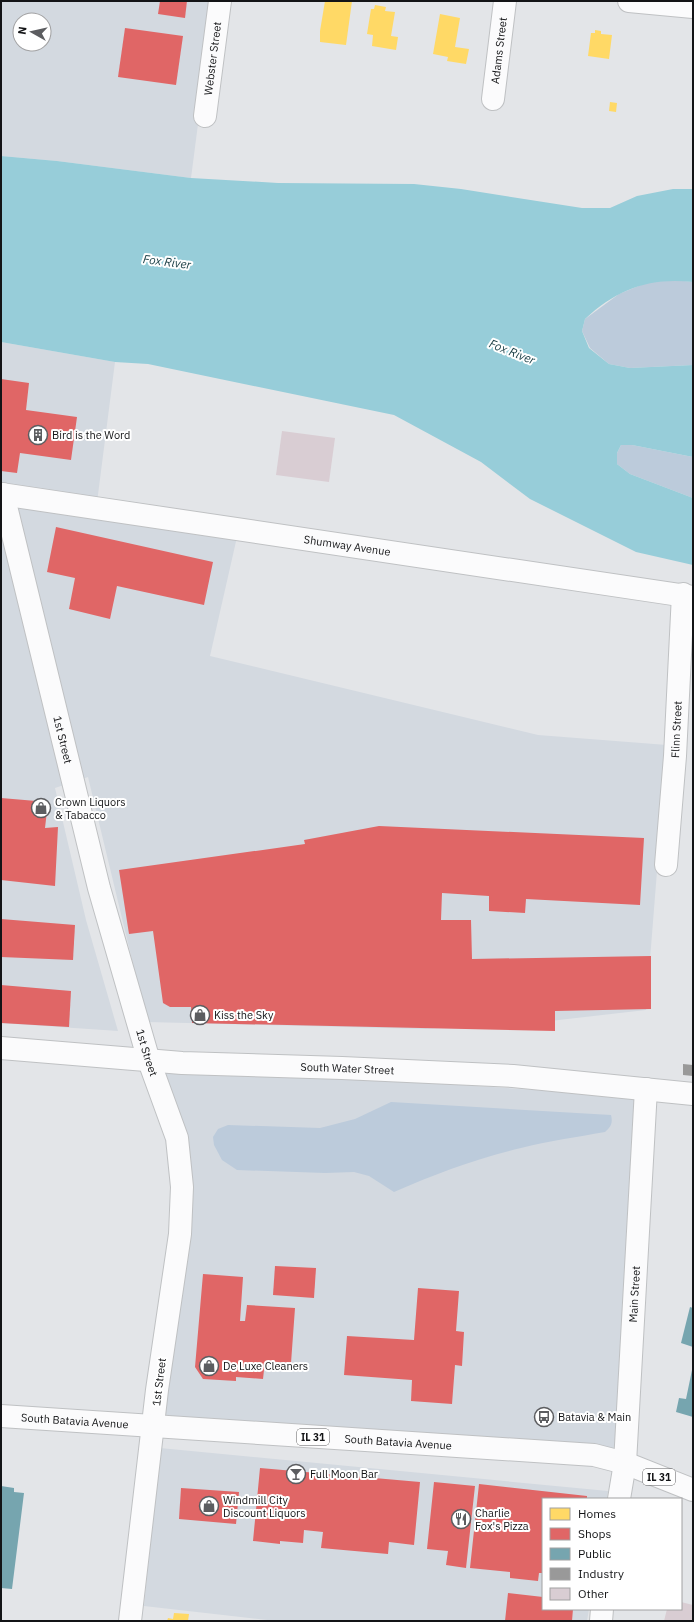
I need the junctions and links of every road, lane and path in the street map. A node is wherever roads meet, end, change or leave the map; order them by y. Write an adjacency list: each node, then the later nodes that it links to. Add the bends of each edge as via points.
1 (220, 1): 6 (street, Webster Street)
2 (506, 1): 5 (street, Adams Street)
3 (630, 1): 4 (street)
4 (693, 7)
5 (493, 99)
6 (205, 116)
7 (2, 494): 8 (street, Shumway Avenue); 11 (street, 1st Street, via 99,888)
8 (688, 595): 9 (street, Flinn Street)
9 (666, 865)
10 (1, 1048): 11 (street, South Water Street)
11 (149, 1061): 12 (street, South Water Street, via 513,1076); 15 (street, 1st Street, via 177,1138 182,1187 180,1234)
12 (646, 1089): 13 (street, South Water Street); 16 (street, Main Street)
13 (693, 1094)
14 (1, 1416): 15 (street, South Batavia Avenue / IL 31)
15 (153, 1426): 16 (street, South Batavia Avenue / IL 31, via 594,1455); 20 (street, 1st Street)
16 (625, 1463): 17 (street, South Batavia Avenue / IL 31); 18 (street, Main Street)
17 (693, 1490)
18 (619, 1498)
19 (602, 1610): 21 (street)
20 (130, 1621)
21 (600, 1621)

